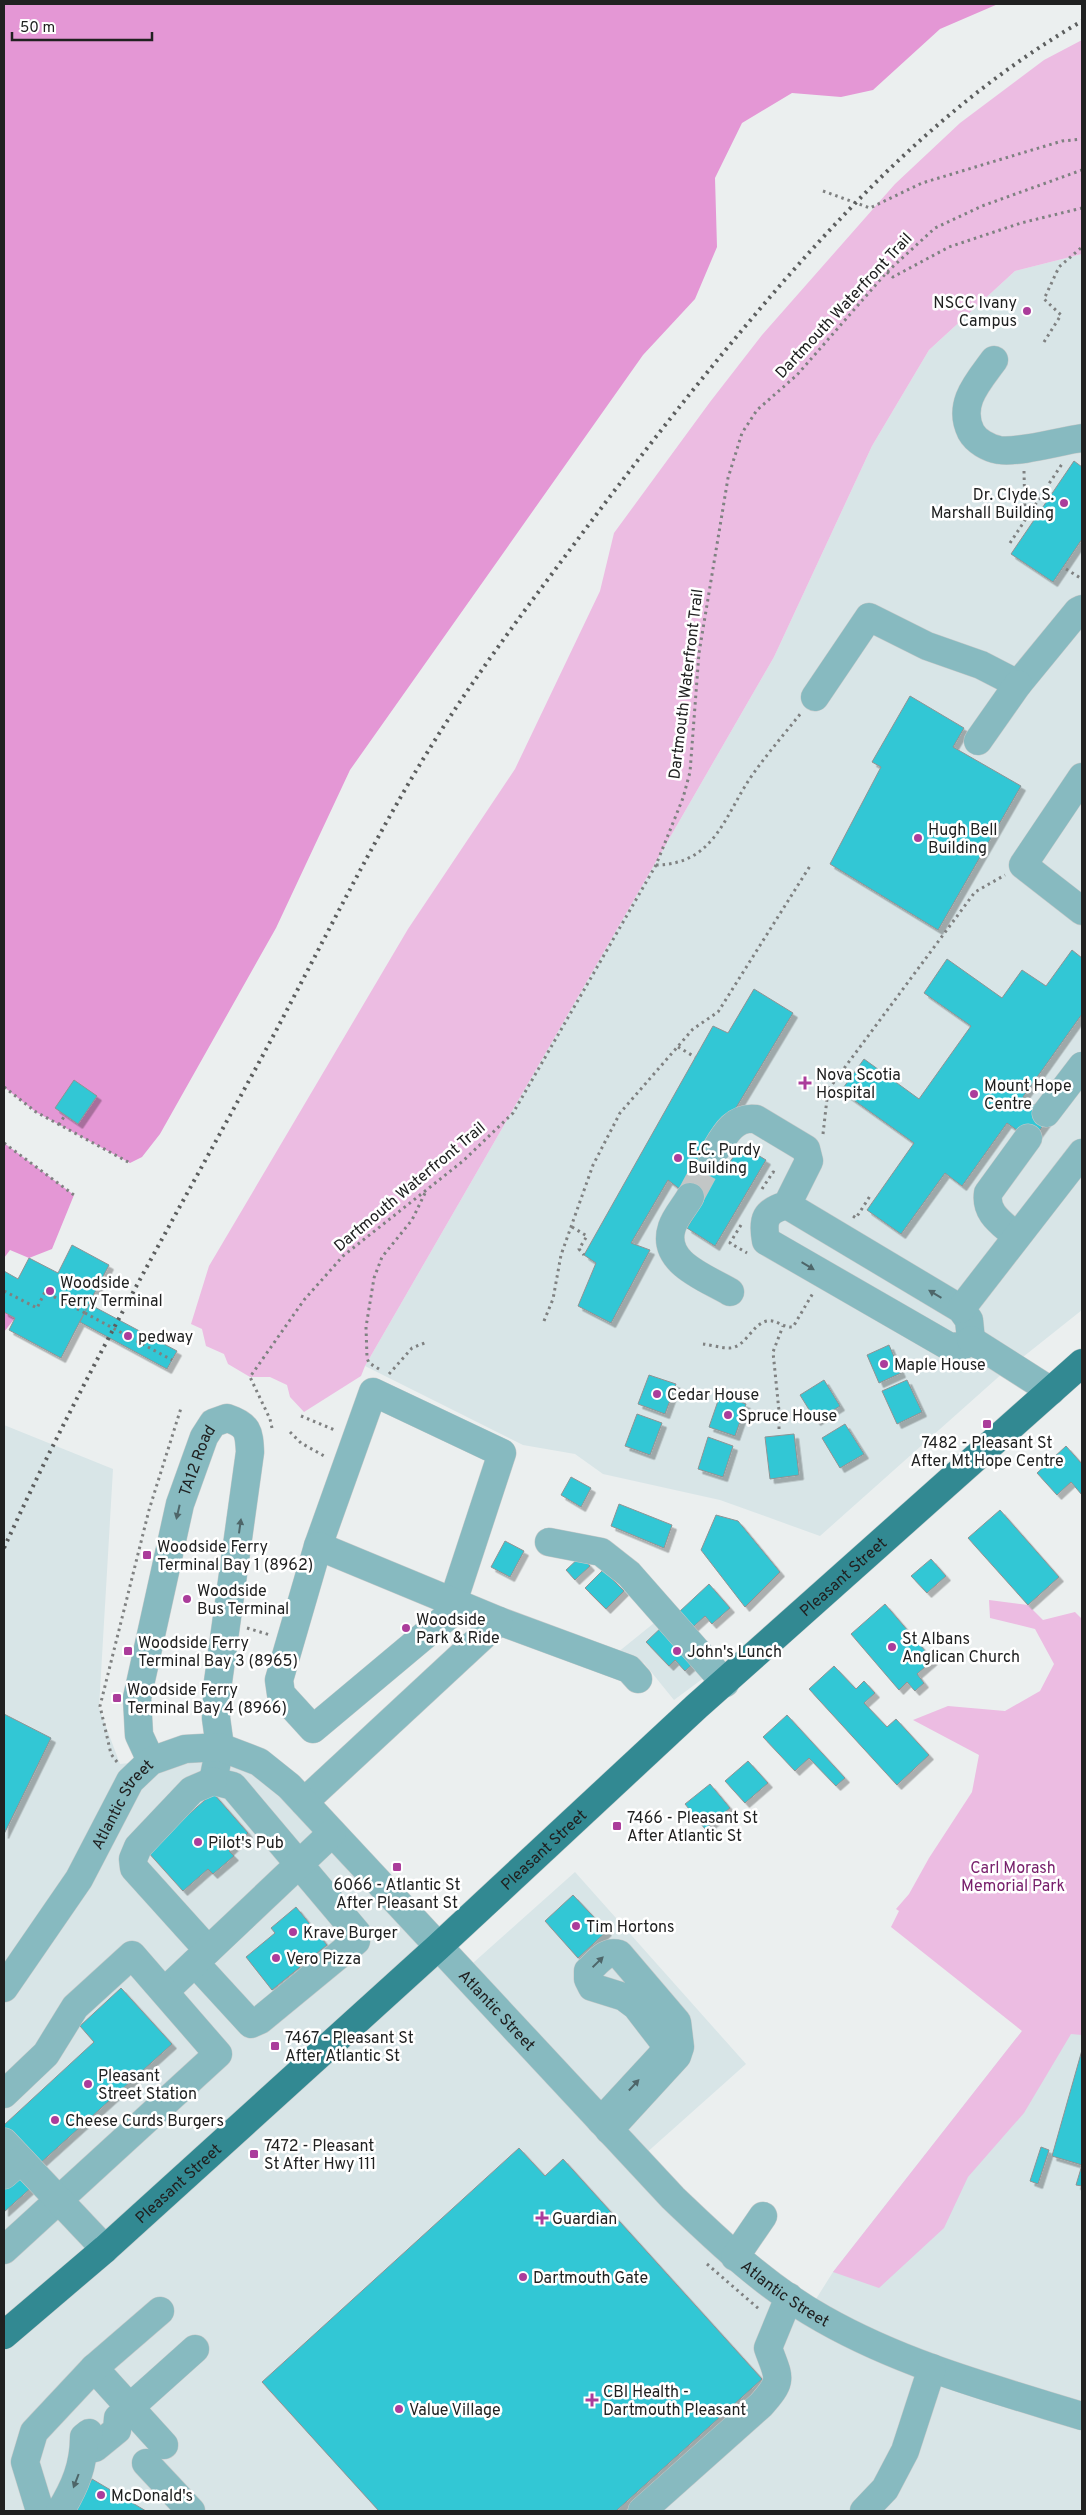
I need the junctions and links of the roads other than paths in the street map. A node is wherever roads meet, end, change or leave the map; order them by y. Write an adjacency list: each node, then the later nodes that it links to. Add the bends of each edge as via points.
1 (994, 360): 2 (street, via 972,391 965,409 966,422 984,445 998,450)
2 (1082, 438)
3 (1082, 609): 4 (street)
4 (1018, 684): 5 (street, via 868,617); 6 (street)
5 (815, 697)
6 (978, 741)
7 (1082, 777): 8 (street, via 1023,865)
8 (1082, 911)
9 (1082, 1066): 10 (street)
10 (1046, 1113)
11 (1028, 1138): 16 (street, via 988,1193 986,1203 990,1213)
12 (1082, 1153): 16 (street)
13 (712, 1156): 15 (street, via 737,1121 746,1118 756,1119 806,1149 809,1161)
14 (690, 1197): 17 (street, via 672,1227 670,1242 674,1257)
15 (787, 1205): 18 (street, one-way to 15); 19 (street, one-way to 19, via 768,1214 763,1223 766,1241 950,1347 962,1346)
16 (1016, 1236): 18 (street)
17 (730, 1292)
18 (961, 1309): 19 (street, via 969,1320)
19 (970, 1340): 21 (street)
20 (1082, 1363): 21 (main road, Pleasant Street)
21 (1051, 1391): 27 (main road, Pleasant Street)
22 (549, 1542): 27 (street, via 601,1552 612,1559)
23 (318, 1546): 24 (street); 24 (street, via 279,1680 281,1694 313,1729); 24 (street, via 373,1392 502,1453)
24 (457, 1604): 25 (street)
25 (498, 1621): 26 (street, via 629,1670); 31 (street)
26 (638, 1679)
27 (725, 1683): 34 (main road, Pleasant Street)
28 (220, 1748): 29 (street, Atlantic Street, via 185,1749); 29 (street, TA12 Road, one-way to 29, via 216,1718 218,1682 250,1452 249,1434 240,1422 227,1418 213,1423 204,1437 180,1504 171,1543 137,1698 139,1735); 30 (street, TA12 Road); 31 (street, Atlantic Street, via 259,1762)
29 (151, 1761): 36 (street, Atlantic Street, via 130,1781 79,1880)
30 (213, 1781): 33 (street, via 233,1786); 35 (street, via 192,1790 138,1847 133,1859 134,1868)
31 (304, 1802): 32 (street, Atlantic Street)
32 (332, 1833): 33 (street); 34 (street, Atlantic Street)
33 (300, 1864): 35 (street); 35 (street, via 357,1933 356,1941 251,2024)
34 (438, 1947): 39 (street, Atlantic Street); 43 (main road, Pleasant Street)
35 (202, 1956): 37 (street)
36 (4, 1988)
37 (165, 1991): 38 (street, via 132,1954 75,2007 46,2054); 41 (street, via 218,2054)
38 (4, 2094)
39 (605, 2125): 39 (street, one-way to 39, via 665,2048 636,2006 624,1997 592,1987 588,1971 612,1952 619,1954 677,2022 680,2047 677,2056); 45 (street, Atlantic Street, via 673,2198)
40 (9, 2159): 41 (street)
41 (58, 2200): 43 (street); 44 (street)
42 (763, 2216): 45 (street)
43 (105, 2249): 48 (main road, Pleasant Street)
44 (4, 2250)
45 (735, 2257): 46 (street, Atlantic Street)
46 (789, 2297): 51 (street, Atlantic Street, via 823,2319); 57 (street, via 768,2348 779,2377 775,2389)
47 (160, 2311): 50 (street)
48 (5, 2331)
49 (195, 2349): 52 (street)
50 (94, 2368): 52 (street); 54 (street, via 34,2432 25,2462)
51 (932, 2368): 53 (street, Atlantic Street); 58 (street, via 905,2451 885,2489)
52 (124, 2412): 55 (street, one-way to 55, via 117,2430 95,2448 84,2449 84,2459 73,2489); 56 (street)
53 (1082, 2416)
54 (40, 2511)
55 (60, 2511)
56 (191, 2511)
57 (642, 2511)
58 (864, 2511)

